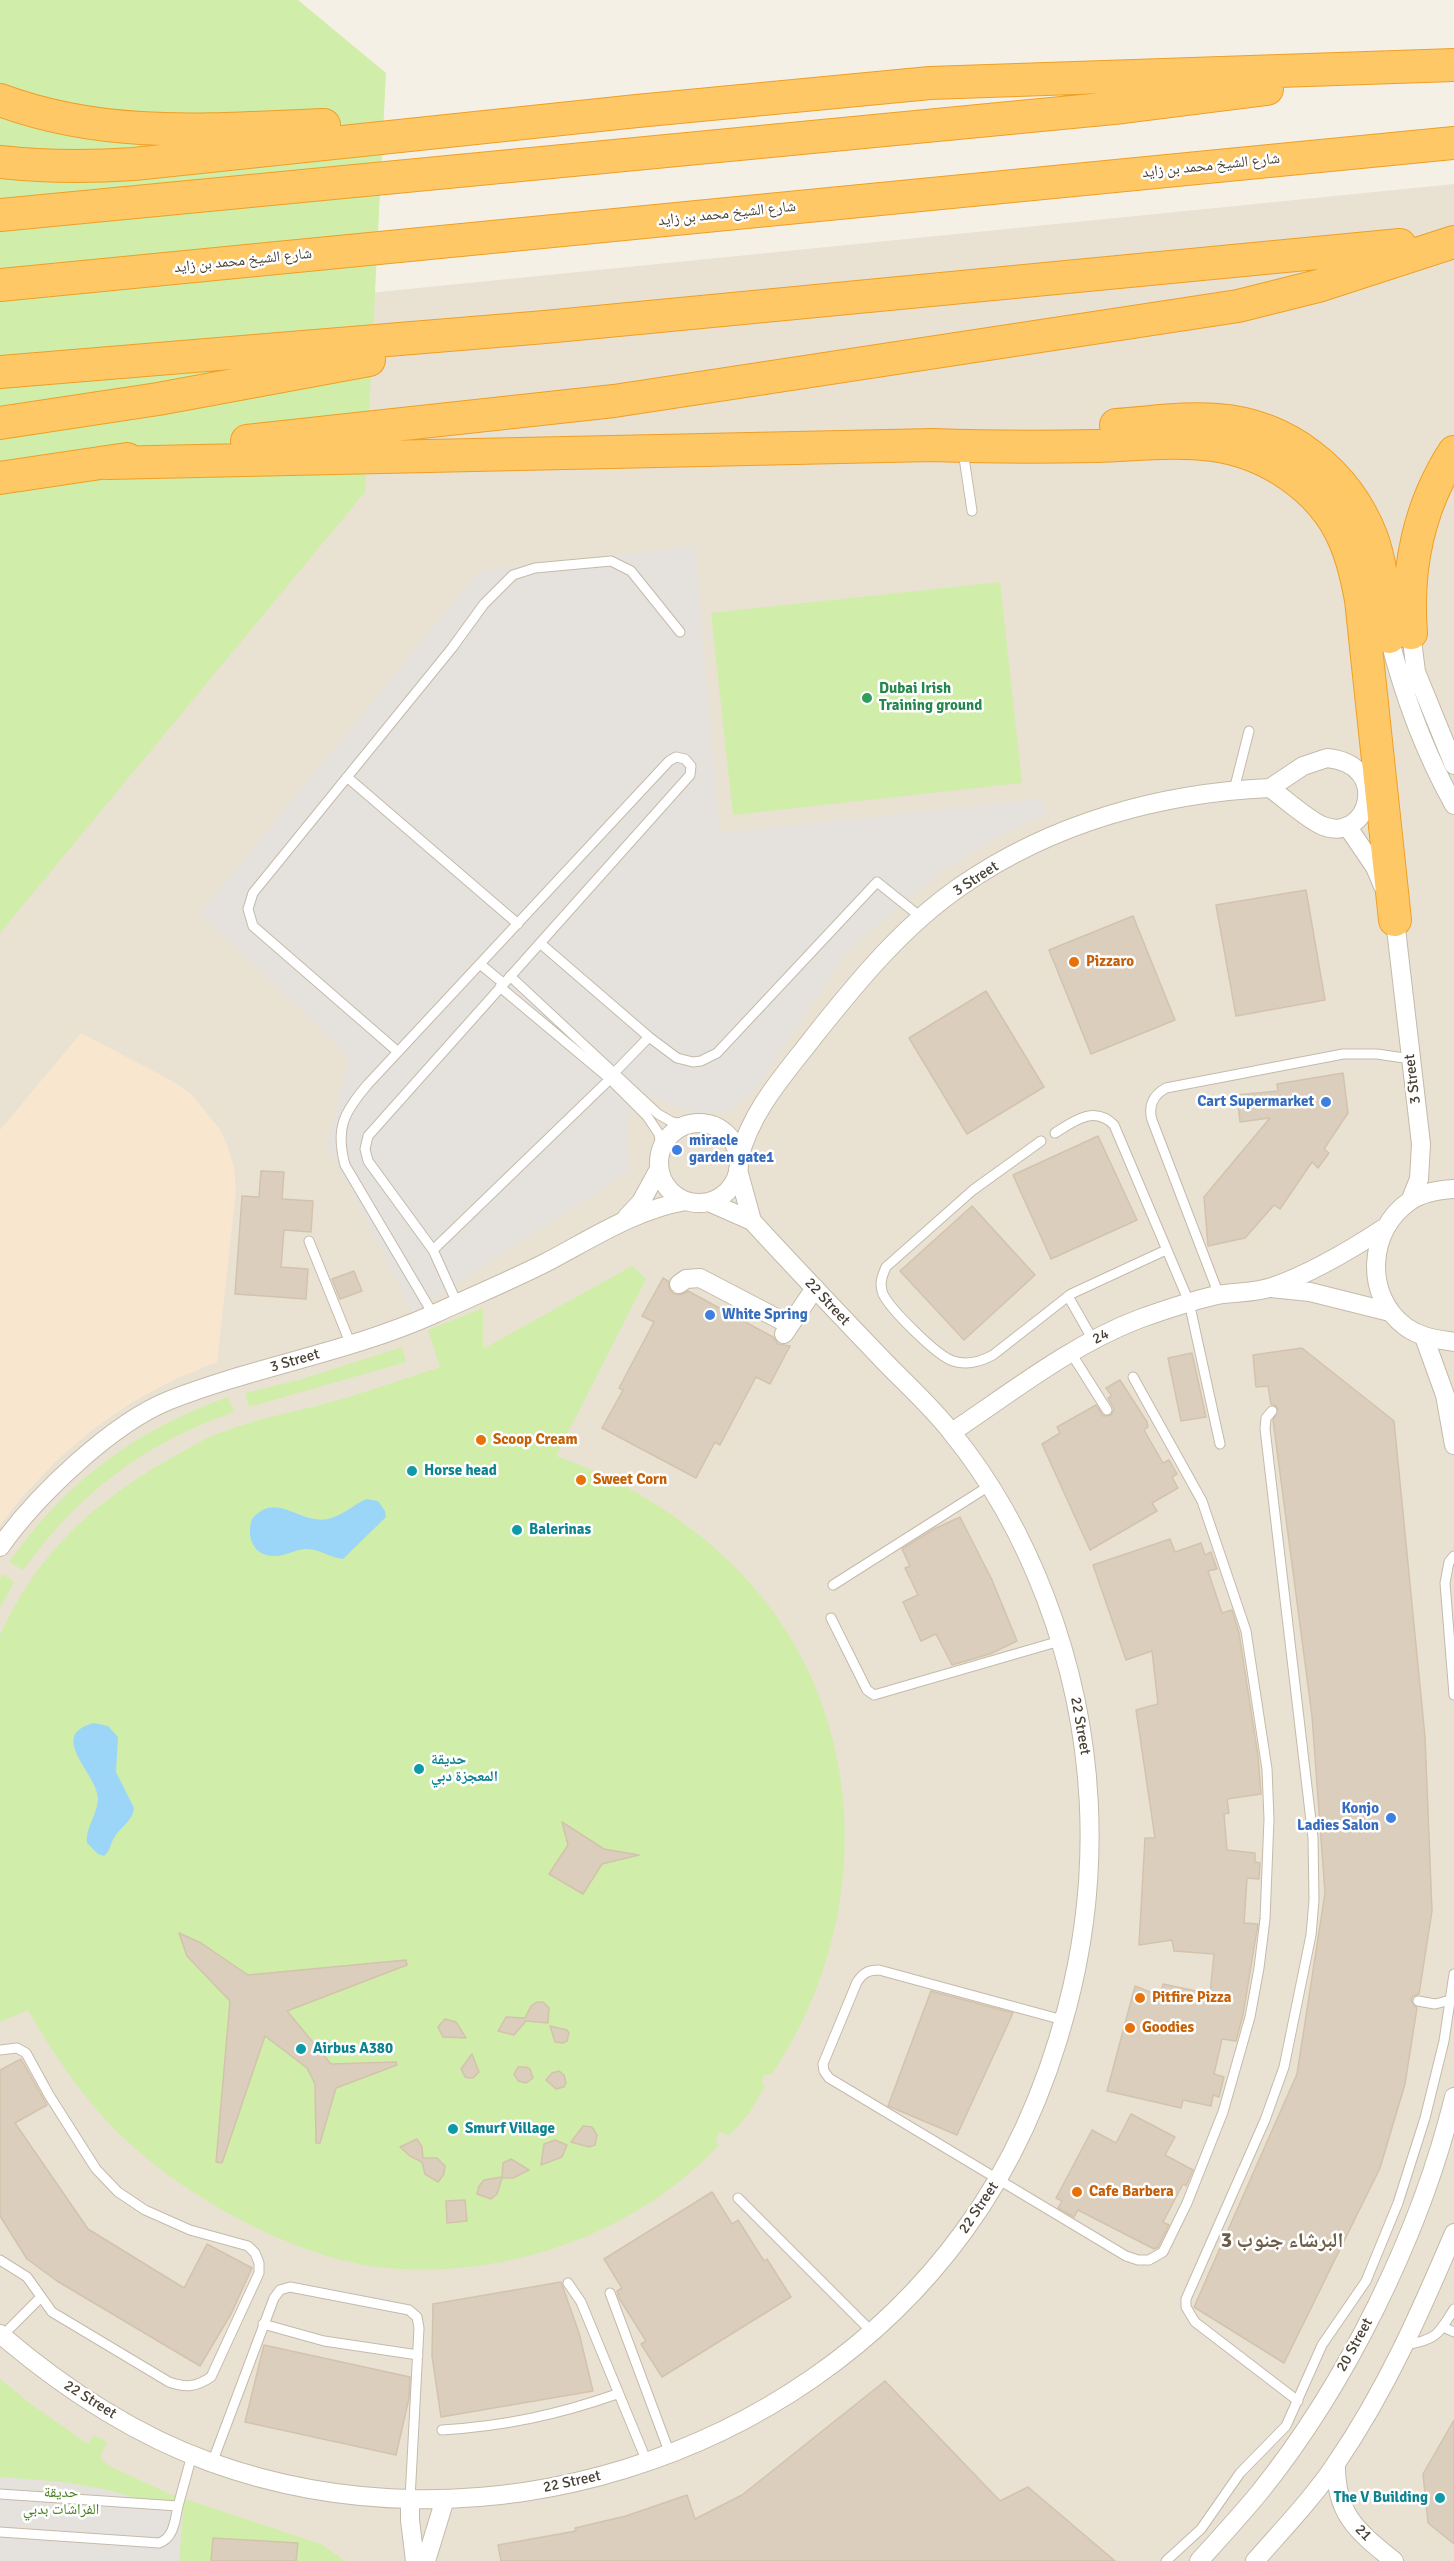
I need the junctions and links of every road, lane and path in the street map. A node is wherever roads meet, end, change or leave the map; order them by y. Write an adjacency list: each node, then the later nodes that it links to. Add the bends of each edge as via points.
1 (1450, 65): 3 (highway, via 964,81); 6 (highway, via 1124,107)
2 (0, 100): 3 (highway, via 100,126 187,131)
3 (637, 111): 5 (highway, via 134,164 84,168)
4 (1454, 142): 8 (highway, شارع الشيخ محمد بن زايد)
5 (0, 162)
6 (0, 215)
7 (1454, 241): 9 (highway); 14 (highway, via 1318,286 1238,306 603,403 213,445)
8 (0, 285)
9 (545, 327): 10 (highway); 11 (highway, via 158,399)
10 (0, 372)
11 (0, 423)
12 (948, 445): 14 (highway); 16 (lane); 18 (highway, via 1021,432 1190,420 1242,423 1267,430 1319,462 1349,494 1372,540); 27 (highway, via 1210,445 1243,452 1274,465 1325,508 1343,536 1355,567 1361,600)
13 (1454, 452): 18 (highway, via 1429,499 1419,532)
14 (108, 463): 15 (highway)
15 (0, 478)
16 (972, 511)
17 (680, 633): 21 (lane, via 622,564 600,560 522,570 484,604)
18 (1400, 635): 20 (street); 24 (street, via 1401,684 1416,729)
19 (1249, 731): 23 (lane)
20 (1454, 765)
21 (347, 777): 28 (lane); 34 (lane, via 253,893 249,918 259,932)
22 (1270, 788): 23 (street, 3 Street); 25 (street, via 1323,826); 25 (street, via 1315,760 1340,759 1351,764 1361,772 1369,796 1359,819)
23 (1234, 790): 26 (street, 3 Street, via 1137,806 1075,826 1017,853 961,886)
24 (1454, 805)
25 (1347, 826): 27 (street, 3 Street, via 1375,867)
26 (922, 918): 33 (lane, via 877,882 717,1053 701,1061 685,1060); 37 (street, 3 Street, via 850,989)
27 (1395, 920): 35 (street, 3 Street)
28 (518, 924): 29 (lane, via 669,761 676,757 685,759 691,766 690,775); 30 (lane)
29 (540, 943): 31 (lane); 33 (lane)
30 (480, 964): 32 (lane); 34 (lane)
31 (510, 976): 32 (lane); 36 (lane)
32 (501, 985): 36 (lane); 53 (lane, via 368,1136 368,1161)
33 (649, 1037): 36 (lane)
34 (398, 1052): 63 (lane, via 346,1112 340,1129 340,1147 345,1165)
35 (1411, 1059): 46 (street, 3 Street, via 1420,1144 1419,1179); 58 (lane, via 1377,1054 1332,1055 1166,1088 1156,1095 1151,1105 1152,1120)
36 (612, 1076): 38 (lane, via 665,1119); 42 (lane, via 652,1122); 53 (lane)
37 (762, 1103): 39 (street, 3 Street); 43 (street, 3 Street, via 748,1129)
38 (688, 1125): 39 (street); 42 (street, via 672,1134)
39 (718, 1128): 43 (street, via 728,1135)
40 (1055, 1133): 54 (lane, via 1086,1115 1108,1120 1117,1132)
41 (1041, 1141): 59 (lane, via 973,1191 886,1267 881,1285 889,1302 933,1349 955,1362 968,1363 993,1356)
42 (661, 1149): 44 (street)
43 (739, 1164): 48 (street, via 728,1190); 50 (street, 22 Street)
44 (659, 1169): 47 (street, via 669,1189); 49 (street, 3 Street, via 641,1202)
45 (1454, 1189): 46 (street, via 1435,1190)
46 (1412, 1200): 51 (street)
47 (686, 1201): 48 (street); 49 (street, 3 Street)
48 (709, 1202): 50 (street, 22 Street)
49 (623, 1220): 61 (street, 3 Street, via 542,1264)
50 (752, 1221): 56 (street, 22 Street)
51 (1384, 1228): 57 (street, 24, via 1310,1272); 62 (street, via 1375,1256 1377,1286)
52 (309, 1241): 67 (lane)
53 (433, 1250): 61 (lane)
54 (1166, 1250): 59 (lane); 60 (lane)
55 (679, 1284): 56 (street, via 700,1278 787,1330)
56 (815, 1288): 72 (street, 22 Street)
57 (1269, 1288): 58 (street, 24); 62 (street, 24, via 1320,1294)
58 (1219, 1295): 60 (street, 24)
59 (1068, 1296): 65 (lane)
60 (1189, 1302): 65 (street, 24); 73 (lane)
61 (457, 1303): 63 (street, 3 Street)
62 (1390, 1312): 64 (street)
63 (434, 1314): 67 (street, 3 Street)
64 (1424, 1337): 66 (street); 74 (street, via 1445,1395)
65 (1093, 1340): 68 (street, 24)
66 (1454, 1342)
67 (351, 1345): 76 (street, 3 Street, via 169,1400 132,1422 64,1474)
68 (1071, 1353): 70 (lane); 72 (street, 24)
69 (1133, 1377): 88 (lane, via 1202,1501 1246,1631 1267,1769 1269,1819 1266,1909 1259,1968 1250,2017 1223,2112 1163,2252 1149,2260 1126,2256)
70 (1107, 1410)
71 (1272, 1411): 104 (lane, via 1266,1418 1265,1429 1313,1838 1311,1935 1275,2094 1186,2299 1186,2307 1195,2322)
72 (952, 1432): 75 (street, 22 Street)
73 (1220, 1444)
74 (1454, 1444)
75 (989, 1486): 78 (lane); 80 (street, 22 Street, via 1030,1561)
76 (0, 1547)
77 (1454, 1556): 81 (lane, via 1445,1583)
78 (833, 1585)
79 (831, 1618): 80 (lane, via 867,1690 874,1695)
80 (1060, 1641): 85 (street, 22 Street, via 1083,1742 1091,1835 1084,1928)
81 (1454, 1695)
82 (1454, 1974): 83 (lane)
83 (1451, 2000): 84 (lane, via 1435,2004); 104 (lane, via 1425,2118 1398,2203 1366,2281 1322,2345)
84 (1418, 2001)
85 (1064, 2020): 88 (street, 22 Street, via 1042,2085); 88 (lane, via 870,1970 857,1982 826,2056 823,2064 829,2078)
86 (0, 2050): 94 (lane, via 17,2048 26,2053 96,2169 118,2192 145,2210 181,2226 248,2246 259,2262 259,2273 218,2364 211,2377 198,2385 183,2387 169,2382 52,2312)
87 (1454, 2097): 119 (street, 20 Street, via 1421,2203 1389,2280 1351,2354 1261,2491)
88 (999, 2178): 98 (street, 22 Street, via 945,2257)
89 (738, 2198): 98 (lane)
90 (1454, 2233): 101 (street)
91 (2, 2264): 94 (lane, via 27,2277)
92 (568, 2283): 103 (lane, via 581,2302)
93 (610, 2293): 106 (lane)
94 (41, 2297): 100 (lane)
95 (1454, 2309): 97 (lane)
96 (263, 2324): 102 (lane, via 324,2341); 102 (lane, via 276,2294 290,2287 404,2308 414,2312 419,2322); 109 (lane)
97 (1443, 2327): 99 (lane); 101 (lane, via 1429,2342)
98 (872, 2332): 106 (street, 22 Street, via 830,2366 759,2412)
99 (1454, 2332)
100 (1, 2335): 107 (street, 22 Street, via 86,2398)
101 (1406, 2345): 110 (street)
102 (418, 2355): 112 (lane)
103 (617, 2394): 105 (lane, via 534,2420); 108 (lane)
104 (1298, 2401): 118 (lane, via 1286,2426 1240,2473 1201,2529)
105 (442, 2430)
106 (670, 2454): 108 (street, 22 Street)
107 (192, 2455): 109 (street, 22 Street); 114 (lane)
108 (647, 2462): 113 (street, 22 Street, via 547,2489)
109 (212, 2463): 112 (street, 22 Street, via 290,2485)
110 (1336, 2463): 120 (street); 121 (street, 21, via 1336,2486 1344,2510 1357,2530)
111 (0, 2494): 114 (lane)
112 (410, 2499): 113 (street, 22 Street); 116 (street)
113 (445, 2499): 117 (street)
114 (178, 2506): 115 (lane, via 169,2538 159,2543)
115 (0, 2532)
116 (415, 2561)
117 (426, 2561)
118 (1166, 2561)
119 (1199, 2561)
120 (1255, 2561)
121 (1394, 2561)

